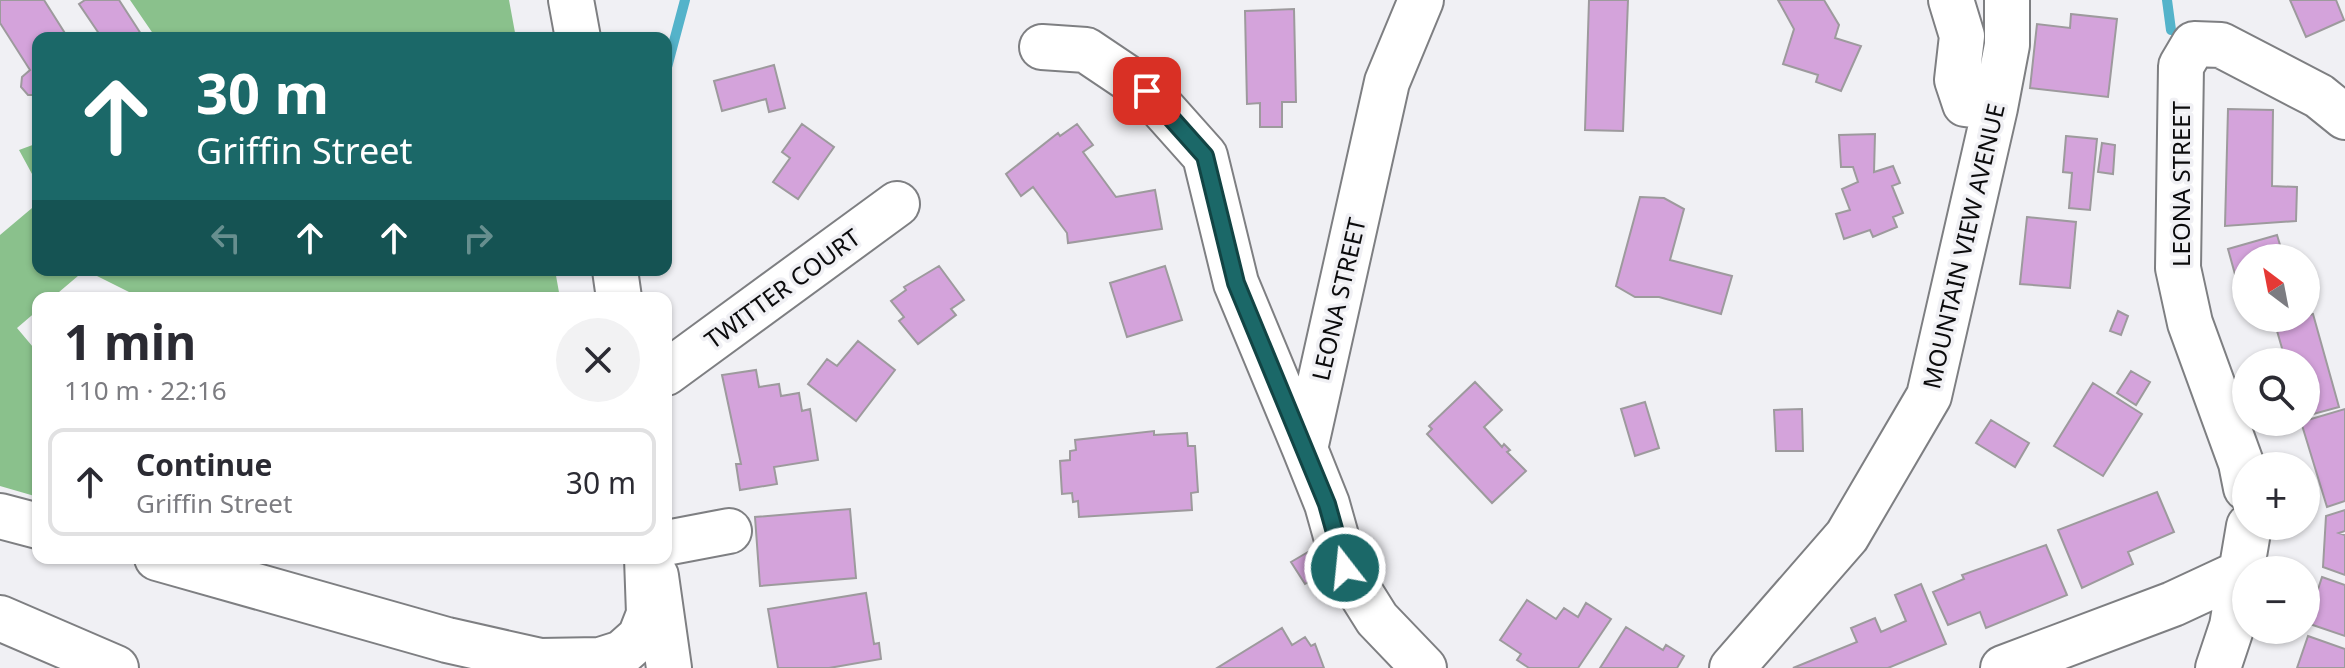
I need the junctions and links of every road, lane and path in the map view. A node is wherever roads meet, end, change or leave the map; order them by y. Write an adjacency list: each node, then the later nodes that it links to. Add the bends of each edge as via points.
1 (571, 0): 5 (main road)
2 (1421, 0): 11 (main road, LEONA STREET, via 1387,82)
3 (1951, 0): 7 (main road, via 1962,36 1957,80 1965,104)
4 (2007, 0): 7 (main road, MOUNTAIN VIEW AVENUE, via 2007,45)
5 (577, 32)
6 (1042, 47): 11 (main road, via 1086,50 1110,66 1147,91 1205,156 1236,283)
7 (1995, 108): 28 (main road, MOUNTAIN VIEW AVENUE, via 1929,396 1847,536)
8 (2345, 117): 12 (main road, LEONA STREET, via 2319,96 2221,45 2194,44 2181,66 2178,268 2190,323)
9 (897, 204): 10 (main road, TWITTER COURT)
10 (672, 369)
11 (1305, 449): 27 (main road, via 1345,568 1377,619)
12 (2237, 452)
13 (0, 516): 14 (main road)
14 (32, 524)
15 (729, 531): 16 (main road)
16 (672, 542)
17 (178, 564): 23 (main road)
18 (647, 564): 23 (main road, via 649,614 640,637 622,653 600,660 540,661)
19 (655, 564): 26 (main road)
20 (2232, 577): 29 (main road)
21 (2232, 616): 30 (main road)
22 (0, 618): 24 (main road)
23 (447, 640): 25 (main road)
24 (116, 668)
25 (496, 668)
26 (669, 668)
27 (1424, 668)
28 (1732, 668)
29 (2003, 668)
30 (2218, 668)

